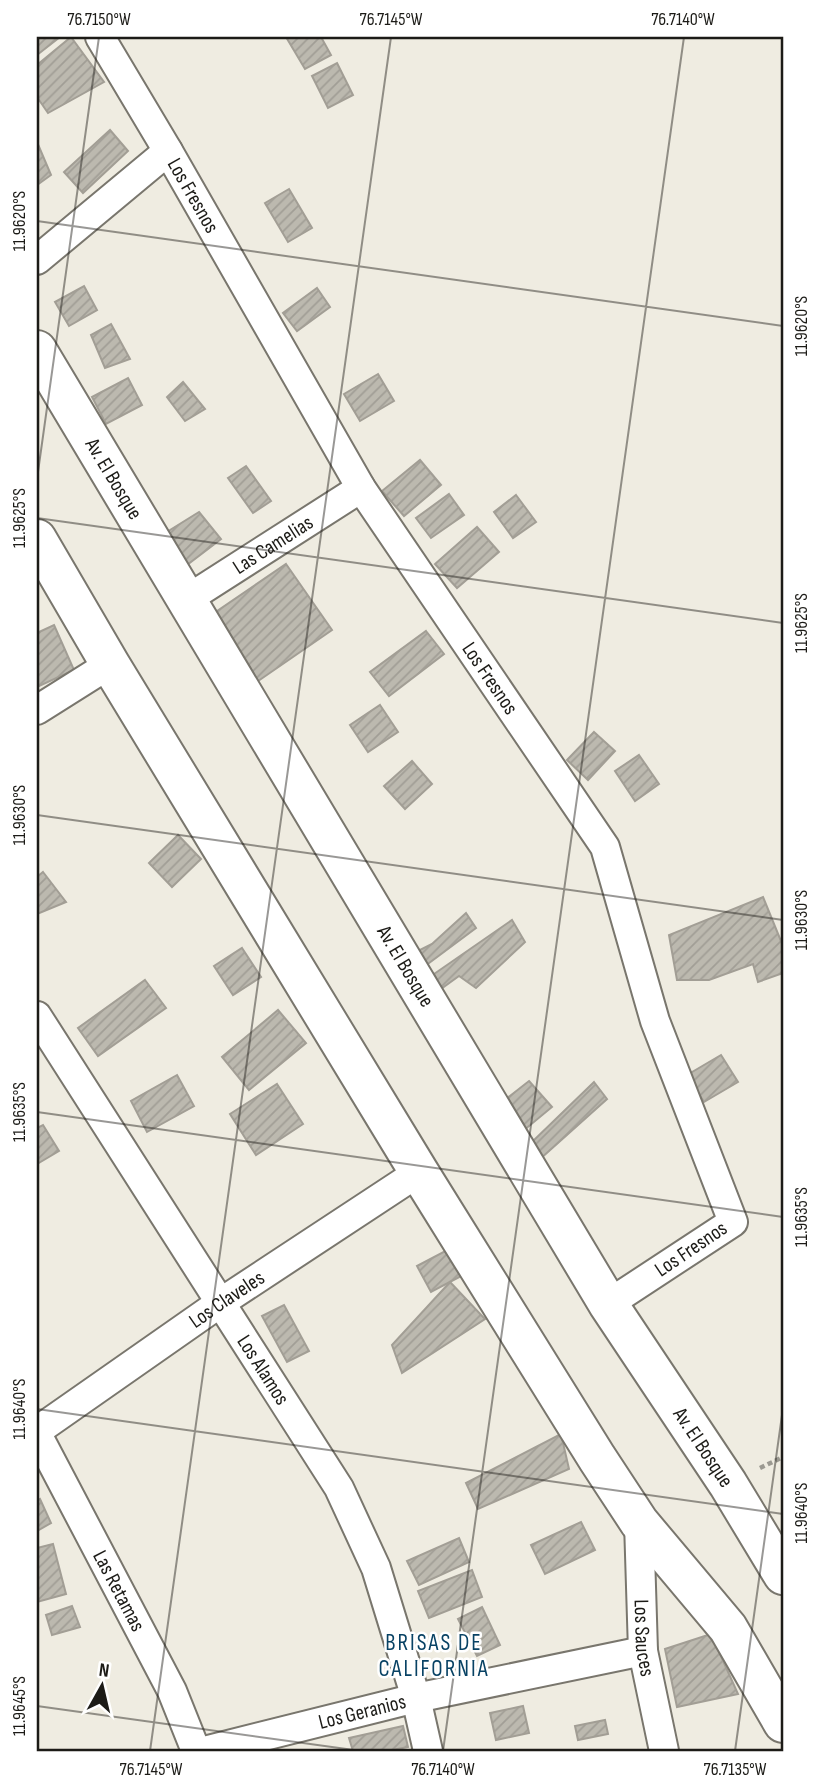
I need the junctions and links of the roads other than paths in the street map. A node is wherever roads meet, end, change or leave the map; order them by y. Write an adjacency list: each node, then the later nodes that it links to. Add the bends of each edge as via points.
1 (100, 37): 2 (street, Los Fresnos)
2 (168, 150): 3 (street); 5 (street, Los Fresnos)
3 (37, 260)
4 (37, 351): 7 (street, Av. El Bosque)
5 (361, 488): 7 (street, Las Camelias); 13 (street, Los Fresnos, via 605,847 655,1021 733,1222)
6 (37, 538): 8 (street)
7 (186, 600): 13 (street, Av. El Bosque)
8 (110, 664): 9 (street); 11 (street)
9 (37, 710)
10 (37, 1016): 12 (street, Los Alamos)
11 (419, 1172): 12 (street, Los Claveles); 15 (street)
12 (220, 1303): 14 (street, Los Claveles); 18 (street, Los Alamos, via 339,1488 376,1568)
13 (608, 1304): 16 (street, Av. El Bosque)
14 (37, 1432): 20 (street, Las Retamas, via 172,1691)
15 (639, 1522): 17 (street, Los Sauces); 19 (street, via 728,1628)
16 (783, 1575)
17 (643, 1651): 18 (street, Los Geranios); 23 (street, Los Sauces)
18 (416, 1698): 21 (street, Los Geranios); 22 (street, Los Alamos)
19 (783, 1723)
20 (196, 1751)
21 (204, 1751)
22 (428, 1751)
23 (664, 1751)

